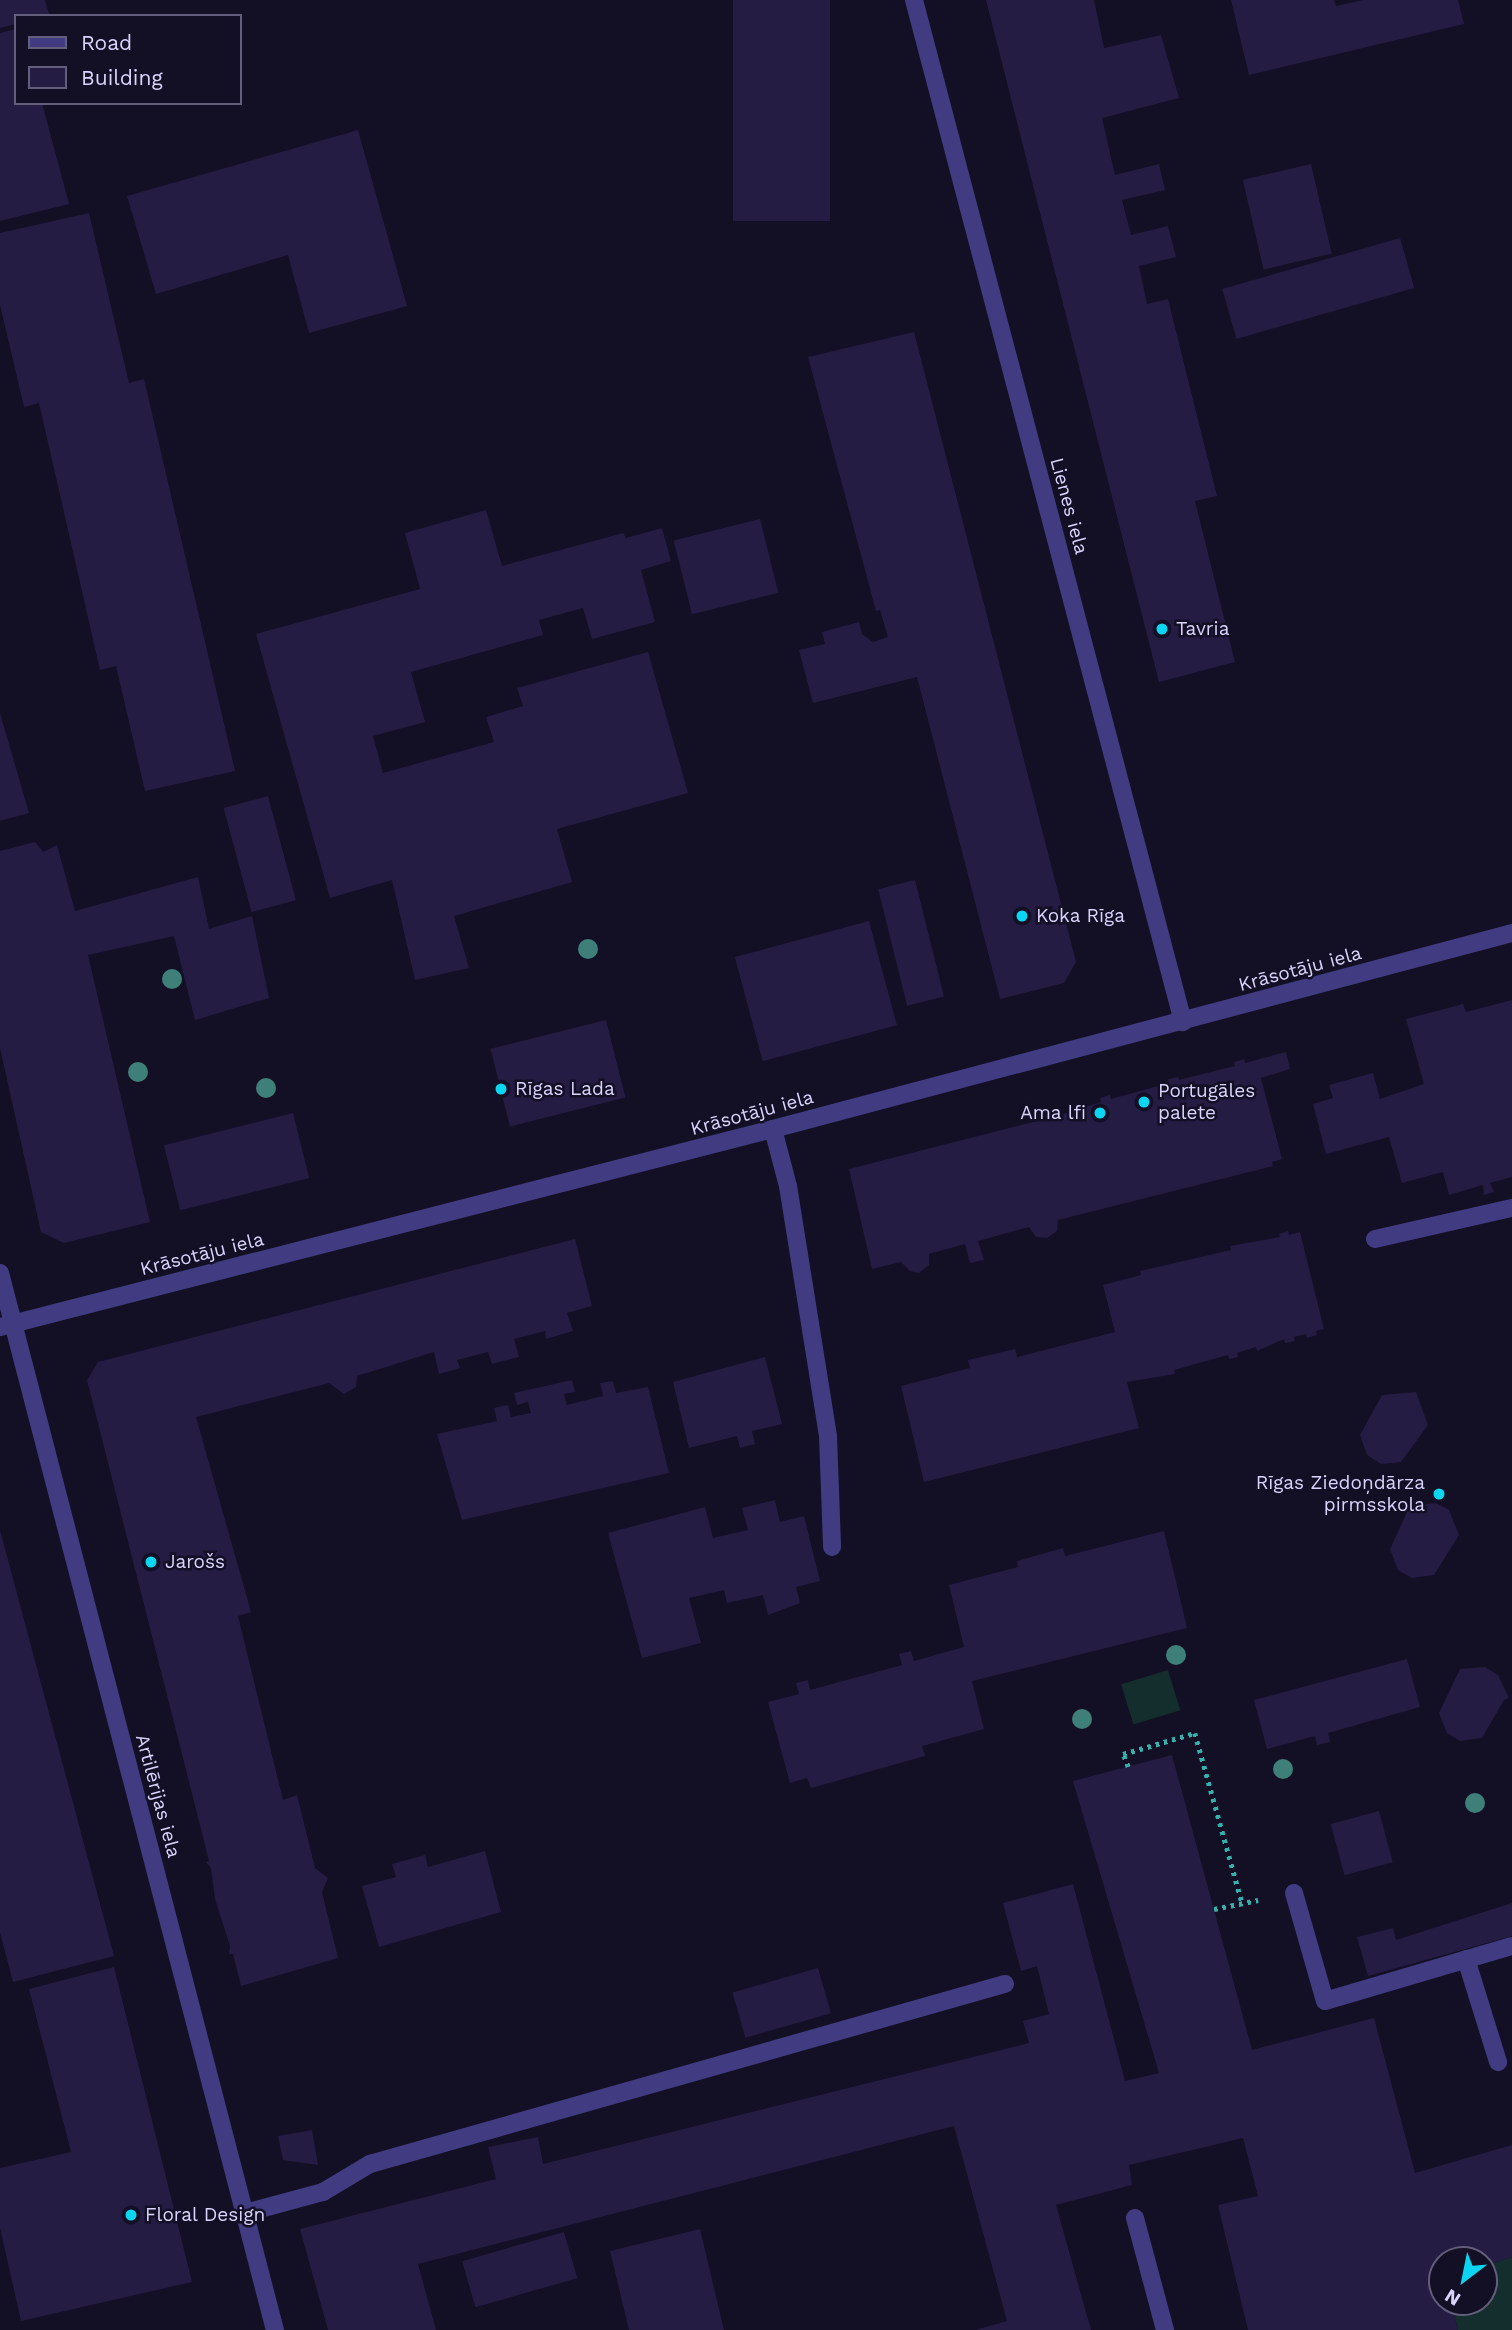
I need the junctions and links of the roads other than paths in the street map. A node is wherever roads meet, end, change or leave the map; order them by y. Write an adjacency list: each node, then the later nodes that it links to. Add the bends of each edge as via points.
1 (914, 0): 3 (street, Lienes iela)
2 (1512, 933): 3 (street, Krāsotāju iela)
3 (1183, 1022): 4 (street, Krāsotāju iela)
4 (773, 1129): 8 (street, Krāsotāju iela); 9 (street, via 788,1186 828,1436)
5 (1512, 1208): 6 (street)
6 (1375, 1239)
7 (0, 1273): 8 (street, Artilērijas iela)
8 (6, 1326): 15 (street, Artilērijas iela)
9 (832, 1547)
10 (1294, 1893): 12 (street, via 1325,2001)
11 (1512, 1946): 12 (street)
12 (1466, 1959): 14 (street)
13 (1005, 1984): 15 (street, via 370,2164 323,2192)
14 (1498, 2063)
15 (245, 2213): 17 (street, Artilērijas iela)
16 (1135, 2218): 18 (street)
17 (275, 2330)
18 (1165, 2330)

